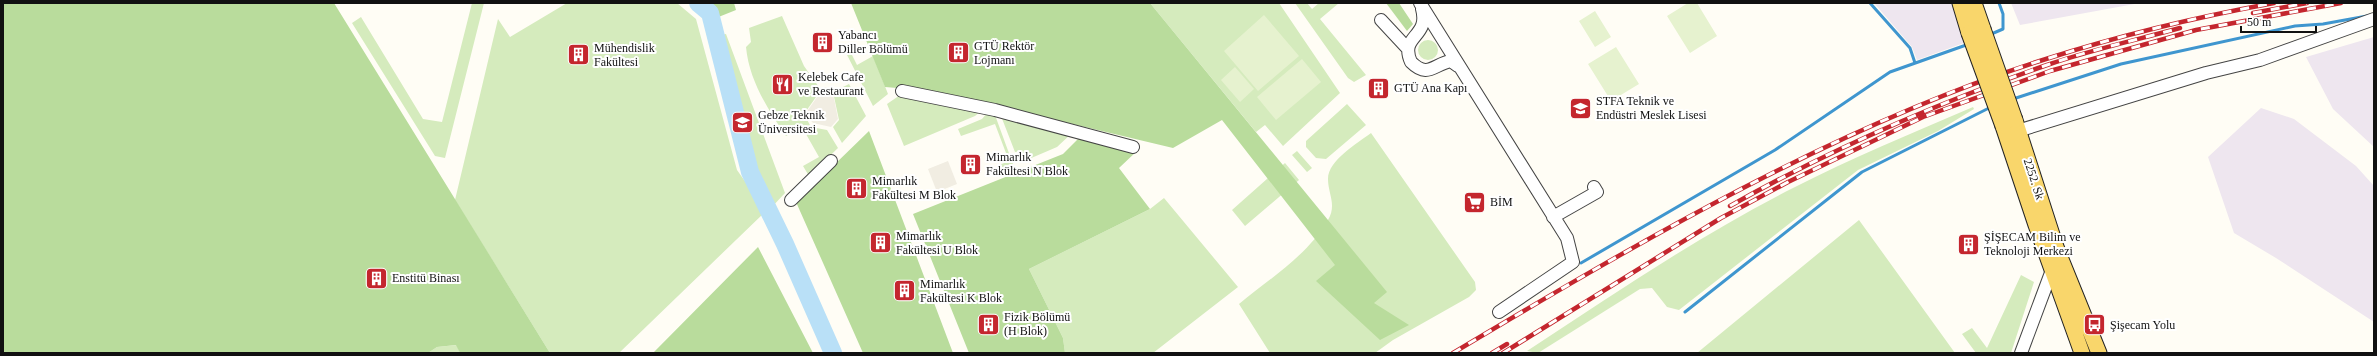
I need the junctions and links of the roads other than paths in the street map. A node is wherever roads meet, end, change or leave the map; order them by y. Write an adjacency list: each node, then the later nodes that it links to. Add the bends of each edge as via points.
1 (1419, 3): 7 (street, via 1424,23); 8 (street)
2 (1960, 3): 6 (main road, 2252. Sk)
3 (1974, 3): 6 (main road, 2252. Sk)
4 (2374, 19): 10 (street, via 2260,60 2206,72)
5 (1381, 20): 7 (street)
6 (1976, 31): 10 (main road, 2252. Sk, bridge)
7 (1408, 49): 8 (street, via 1411,62 1422,70 1435,69 1451,61)
8 (1458, 66): 15 (street)
9 (902, 91): 11 (street, via 987,108)
10 (2010, 128): 16 (main road, 2252. Sk); 20 (main road, 2252. Sk)
11 (1133, 147)
12 (831, 161): 14 (street)
13 (1594, 187): 15 (street, via 1597,192)
14 (791, 200)
15 (1553, 217): 17 (street, via 1566,238 1573,262)
16 (2052, 270): 18 (street); 19 (main road, 2252. Sk)
17 (1499, 312)
18 (2021, 353)
19 (2082, 353)
20 (2099, 353)

